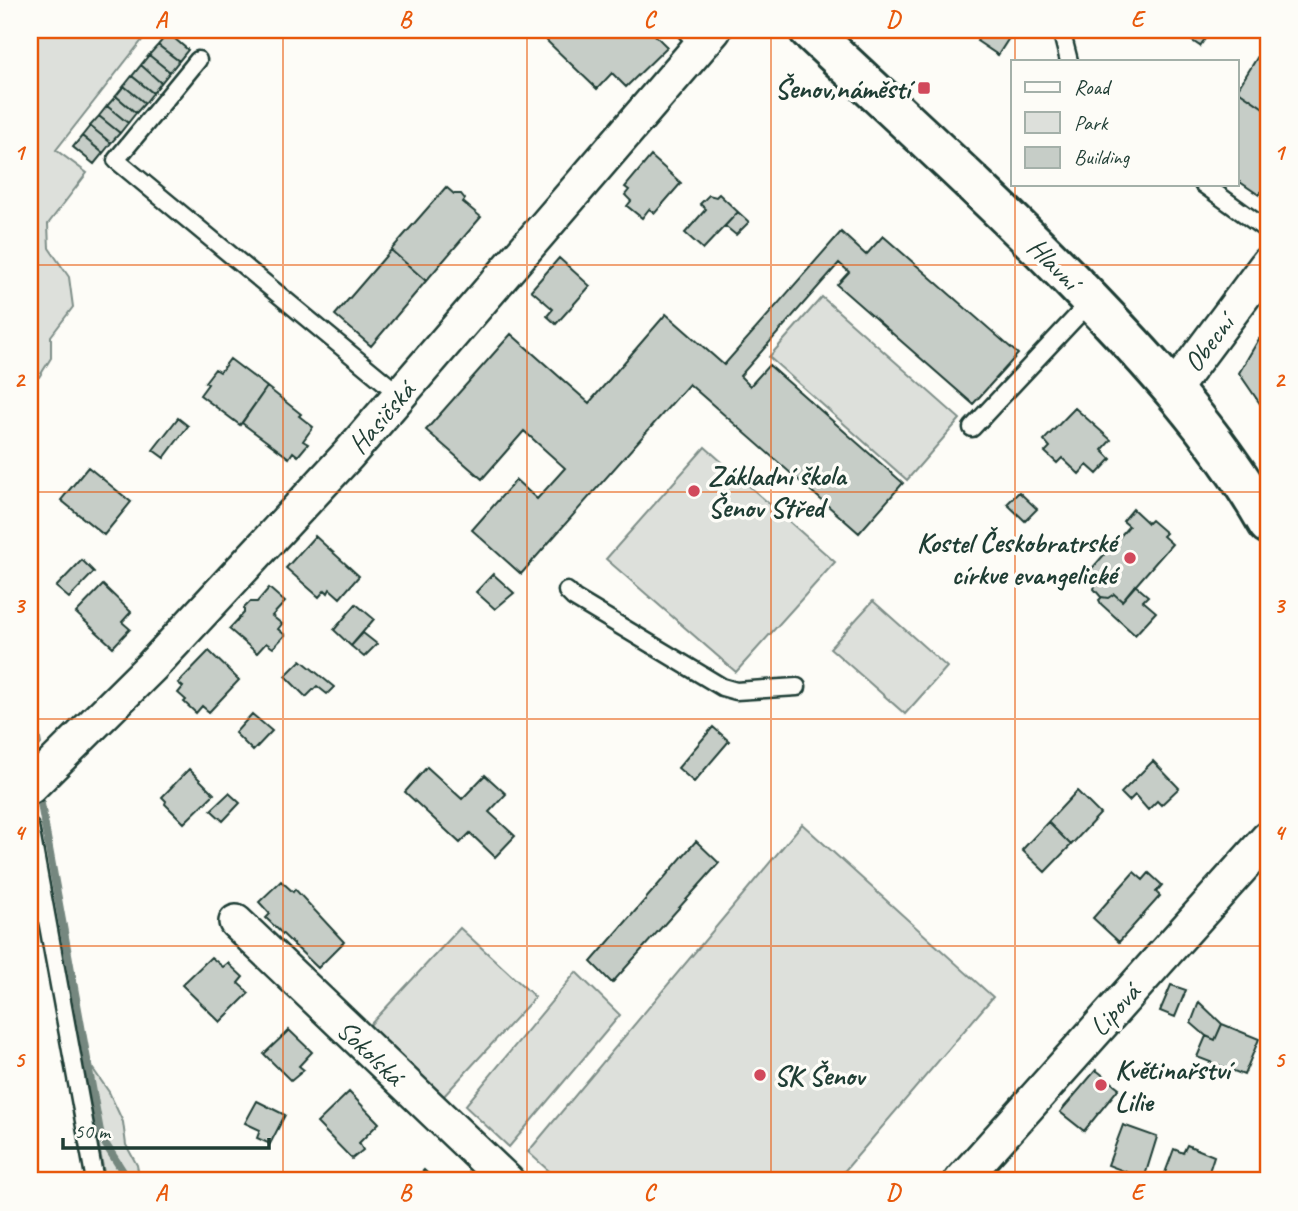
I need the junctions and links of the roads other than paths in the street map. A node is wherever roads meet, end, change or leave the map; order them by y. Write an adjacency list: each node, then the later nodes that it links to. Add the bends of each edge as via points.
1 (1061, 30): 5 (lane)
2 (700, 35): 11 (street, Hasičská)
3 (826, 40): 9 (main road, Hlavní)
4 (198, 60): 11 (lane, via 116,160)
5 (1069, 60)
6 (1206, 186): 7 (lane)
7 (1268, 232)
8 (1268, 263): 10 (street, Obecní)
9 (1091, 301): 10 (main road, Hlavní); 12 (lane)
10 (1173, 390): 13 (main road, Hlavní, via 1219,448)
11 (400, 395): 16 (street, Hasičská, via 161,656)
12 (972, 428)
13 (1268, 524)
14 (567, 591): 15 (lane, via 722,687 736,691)
15 (797, 687)
16 (30, 788)
17 (30, 827): 20 (lane)
18 (1268, 838): 22 (street, Lipová)
19 (236, 922): 21 (street, Sokolská)
20 (95, 1181)
21 (507, 1181)
22 (961, 1181)

